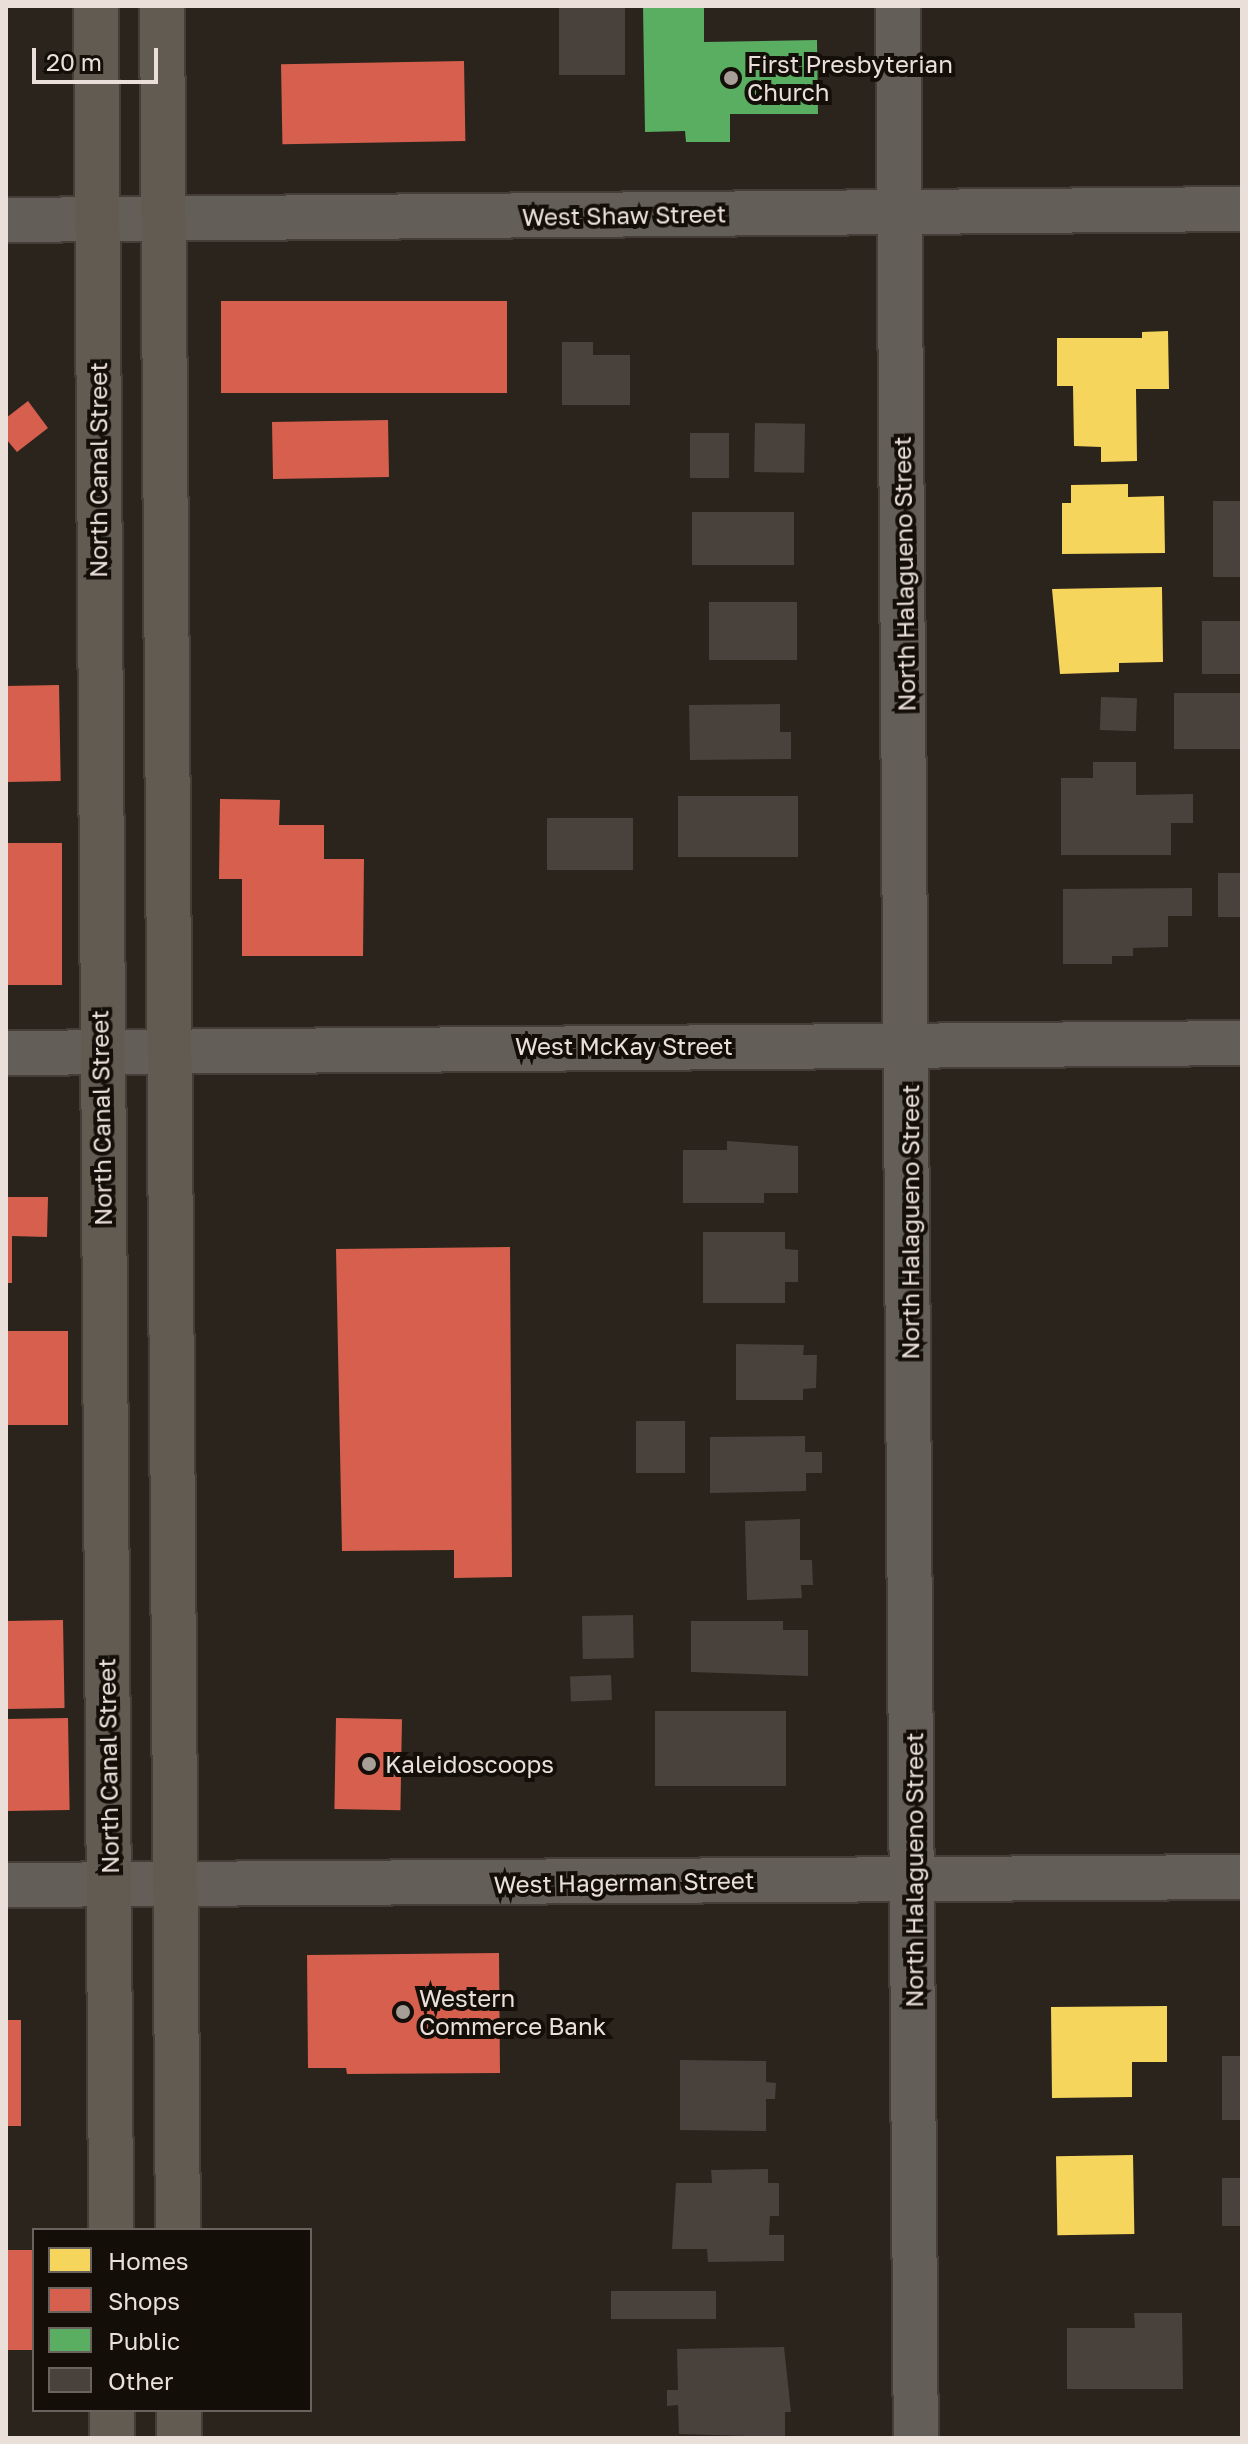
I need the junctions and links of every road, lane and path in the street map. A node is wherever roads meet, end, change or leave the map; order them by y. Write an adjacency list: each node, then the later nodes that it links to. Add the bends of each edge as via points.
1 (96, 6): 7 (highway, North Canal Street)
2 (162, 6): 8 (highway)
3 (898, 6): 5 (street, North Halagueno Street)
4 (1242, 209): 5 (street, West Shaw Street)
5 (900, 212): 8 (street, West Shaw Street); 10 (street, North Halagueno Street)
6 (6, 220): 7 (street, West Shaw Street)
7 (97, 220): 8 (street, West Shaw Street); 13 (highway, North Canal Street)
8 (164, 221): 11 (highway)
9 (1242, 1043): 10 (street, West McKay Street)
10 (910, 1044): 11 (street, West McKay Street); 15 (street, North Halagueno Street)
11 (172, 1052): 13 (street, West McKay Street); 16 (highway)
12 (6, 1053): 13 (street, West McKay Street)
13 (101, 1053): 17 (highway, North Canal Street)
14 (1242, 1877): 15 (street, West Hagerman Street)
15 (914, 1878): 16 (street, West Hagerman Street); 25 (street, North Halagueno Street)
16 (176, 1883): 17 (street, West Hagerman Street); 20 (highway)
17 (109, 1884): 18 (street, West Hagerman Street); 19 (highway, North Canal Street)
18 (6, 1885)
19 (111, 2228)
20 (178, 2228)
21 (112, 2412): 23 (highway)
22 (179, 2412): 24 (highway)
23 (112, 2438)
24 (179, 2438)
25 (916, 2438)

